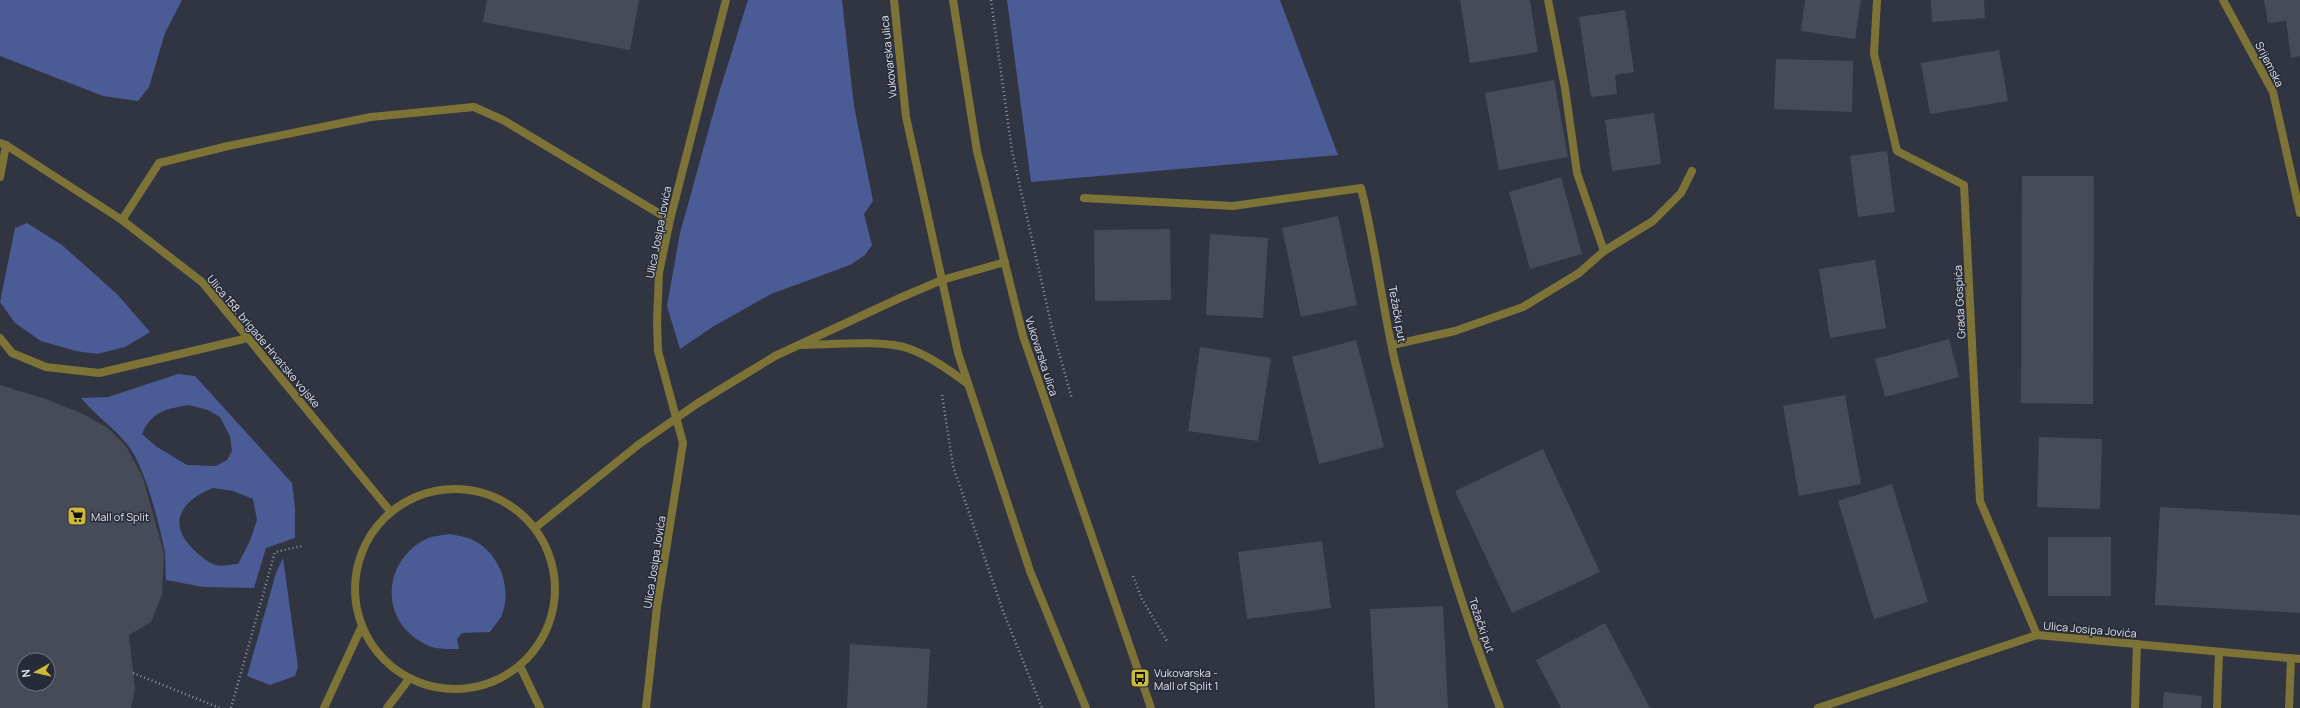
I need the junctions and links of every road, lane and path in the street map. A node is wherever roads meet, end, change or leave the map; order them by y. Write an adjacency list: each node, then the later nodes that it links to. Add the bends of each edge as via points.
1 (726, 0): 14 (street, Ulica Josipa Jovića)
2 (894, 0): 17 (street, Vukovarska ulica, via 906,117)
3 (953, 0): 16 (street, Vukovarska ulica, via 977,151)
4 (991, 0): 24 (path, via 1012,151 1052,328)
5 (1548, 0): 15 (street, via 1565,88 1577,173)
6 (1877, 0): 30 (street, Grada Gospića, via 1874,54 1897,151 1964,185 1980,501)
7 (2223, 0): 12 (street, Srijemska, via 2273,92)
8 (3, 144): 10 (street); 13 (street, Ulica 158. brigade Hrvatske vojske)
9 (1692, 171): 15 (street, via 1681,193 1653,221)
10 (0, 177)
11 (1084, 198): 21 (street, Težački put, via 1233,206 1361,188 1372,230)
12 (2300, 214)
13 (122, 220): 14 (street, via 159,163 371,117 474,107 503,120); 19 (street, Ulica 158. brigade Hrvatske vojske, via 202,282)
14 (670, 220): 45 (street, Ulica Josipa Jovića, via 659,273 658,351 683,443 657,607)
15 (1604, 251): 21 (street, via 1579,273 1523,307 1455,331)
16 (1005, 262): 17 (street); 48 (street, Vukovarska ulica, via 1023,336)
17 (942, 280): 20 (street); 22 (street, Vukovarska ulica, via 958,353)
18 (0, 338): 19 (street, via 12,353 46,367 99,373)
19 (248, 338): 25 (street, Ulica 158. brigade Hrvatske vojske)
20 (799, 345): 22 (street, via 884,345 908,348 935,360); 26 (street, bridge, via 775,356 698,403 638,445)
21 (1392, 345): 49 (street, Težački put, via 1426,484 1461,598)
22 (968, 384): 47 (street, Vukovarska ulica, via 1030,571)
23 (937, 390): 46 (path, via 942,394 953,466 1003,611)
24 (1072, 400)
25 (390, 511): 26 (street, via 419,494 450,488 482,491 511,505); 29 (street, via 369,534 356,564 354,596)
26 (535, 528): 36 (street, via 549,554 555,584 552,614 540,642)
27 (302, 546): 41 (path, via 275,552)
28 (1131, 571): 31 (path, via 1142,599)
29 (361, 628): 38 (street, via 373,649); 42 (street)
30 (2037, 635): 32 (street, Ulica Josipa Jovića); 39 (street, Ulica Josipa Jovića)
31 (1168, 643)
32 (2137, 644): 33 (street, Ulica Josipa Jovića); 51 (street)
33 (2219, 652): 34 (street, Ulica Josipa Jovića); 52 (street)
34 (2291, 659): 35 (street, Ulica Josipa Jovića); 53 (street)
35 (2300, 659)
36 (520, 666): 38 (street, via 496,682 467,689 438,689); 44 (street)
37 (133, 673): 40 (path)
38 (409, 680): 43 (street)
39 (1837, 705): 50 (street, Ulica Josipa Jovića)
40 (220, 708)
41 (230, 708)
42 (324, 708)
43 (387, 708)
44 (540, 708)
45 (646, 708)
46 (1042, 708)
47 (1086, 708)
48 (1151, 708)
49 (1500, 708)
50 (1818, 708)
51 (2135, 708)
52 (2217, 708)
53 (2289, 708)

